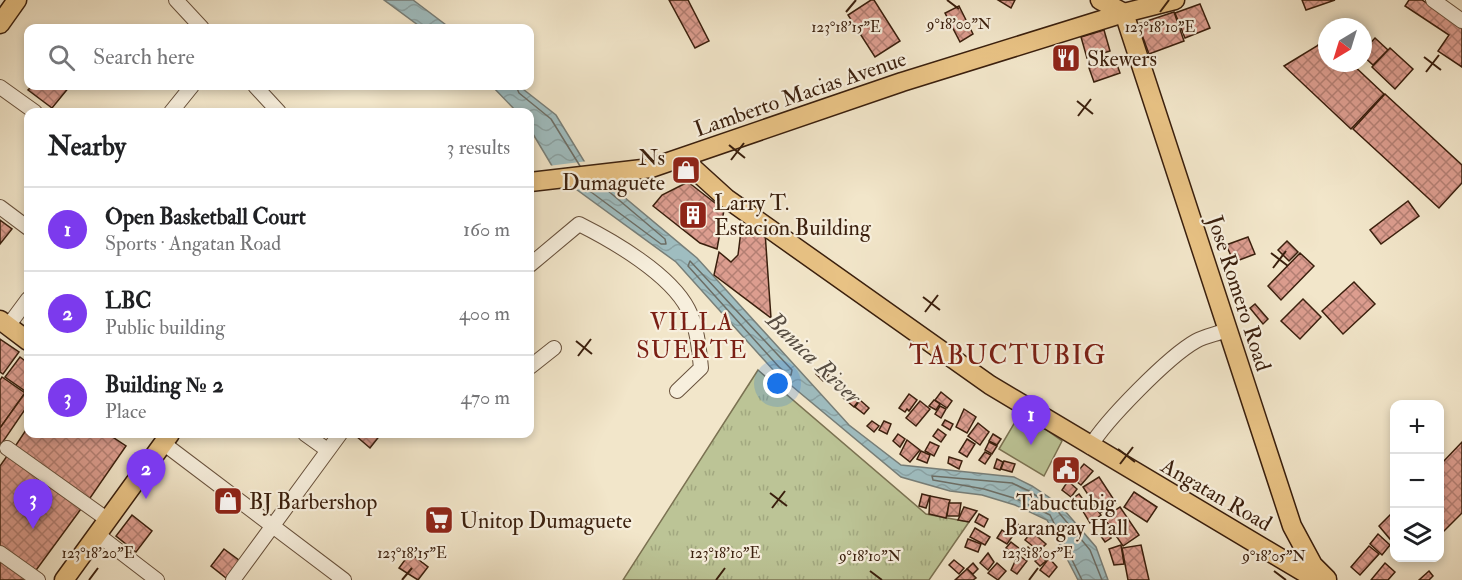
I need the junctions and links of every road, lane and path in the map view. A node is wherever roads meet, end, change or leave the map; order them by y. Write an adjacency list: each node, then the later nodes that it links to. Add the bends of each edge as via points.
1 (17, 0): 8 (main road)
2 (176, 0): 9 (street)
3 (1100, 0): 6 (main road)
4 (1175, 0): 6 (main road, Lamberto Macias Avenue)
5 (1433, 0): 7 (street)
6 (1124, 13): 16 (main road, Lamberto Macias Avenue, via 902,82); 23 (main road, Jose Romero Road)
7 (1462, 21)
8 (0, 24)
9 (198, 24)
10 (0, 87): 13 (street)
11 (189, 90): 14 (street)
12 (259, 90): 15 (street)
13 (29, 108)
14 (174, 108)
15 (275, 108)
16 (683, 159): 17 (main road, Lamberto Macias Avenue, via 651,168); 32 (main road, Angatan Road, via 726,198 836,277 990,385)
17 (534, 181)
18 (0, 207): 19 (street)
19 (24, 225)
20 (534, 263): 27 (street, via 579,224 603,236 671,285 688,309 699,344 701,368)
21 (24, 302): 22 (street)
22 (4, 323): 24 (main road)
23 (1227, 330): 32 (street, via 1197,340 1165,365 1099,430); 45 (main road, Jose Romero Road, via 1292,526 1313,565)
24 (24, 338)
25 (554, 348): 26 (street)
26 (534, 364)
27 (677, 392)
28 (160, 438): 35 (main road)
29 (162, 438): 36 (street)
30 (311, 438): 34 (street)
31 (336, 438): 34 (street)
32 (1090, 447): 44 (main road, Angatan Road)
33 (7, 448): 35 (street)
34 (326, 449): 36 (street)
35 (108, 519): 37 (main road)
36 (272, 526): 42 (street); 43 (street)
37 (97, 534): 40 (main road); 41 (street)
38 (0, 553): 39 (street)
39 (38, 580)
40 (64, 580)
41 (157, 580)
42 (233, 580)
43 (344, 580)
44 (1317, 580)
45 (1328, 580)

